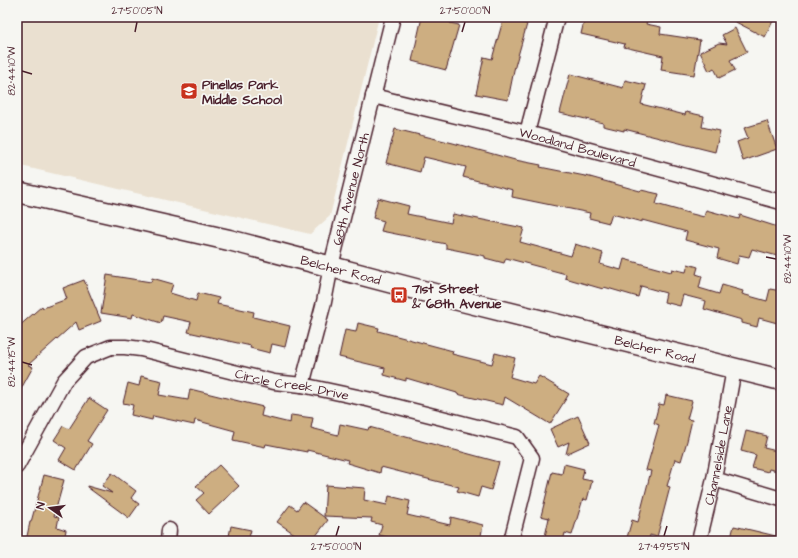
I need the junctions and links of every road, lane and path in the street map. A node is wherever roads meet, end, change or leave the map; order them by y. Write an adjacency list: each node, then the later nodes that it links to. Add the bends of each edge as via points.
1 (393, 17): 3 (street, 68th Avenue North)
2 (558, 17): 4 (street)
3 (373, 96): 4 (street, Woodland Boulevard); 7 (street, 68th Avenue North)
4 (527, 133): 6 (street, Woodland Boulevard)
5 (17, 192): 7 (main road, Belcher Road)
6 (781, 202)
7 (331, 266): 8 (main road, Belcher Road); 10 (street, 68th Avenue North)
8 (734, 369): 9 (main road, Belcher Road); 12 (street, Channelside Lane)
9 (781, 380)
10 (302, 385): 11 (street, Circle Creek Drive, via 274,382 141,349 111,347 86,357 66,378); 14 (street, Circle Creek Drive, via 517,437 532,458)
11 (17, 466)
12 (714, 479): 13 (street); 15 (street, Channelside Lane)
13 (781, 499)
14 (511, 541)
15 (699, 541)

